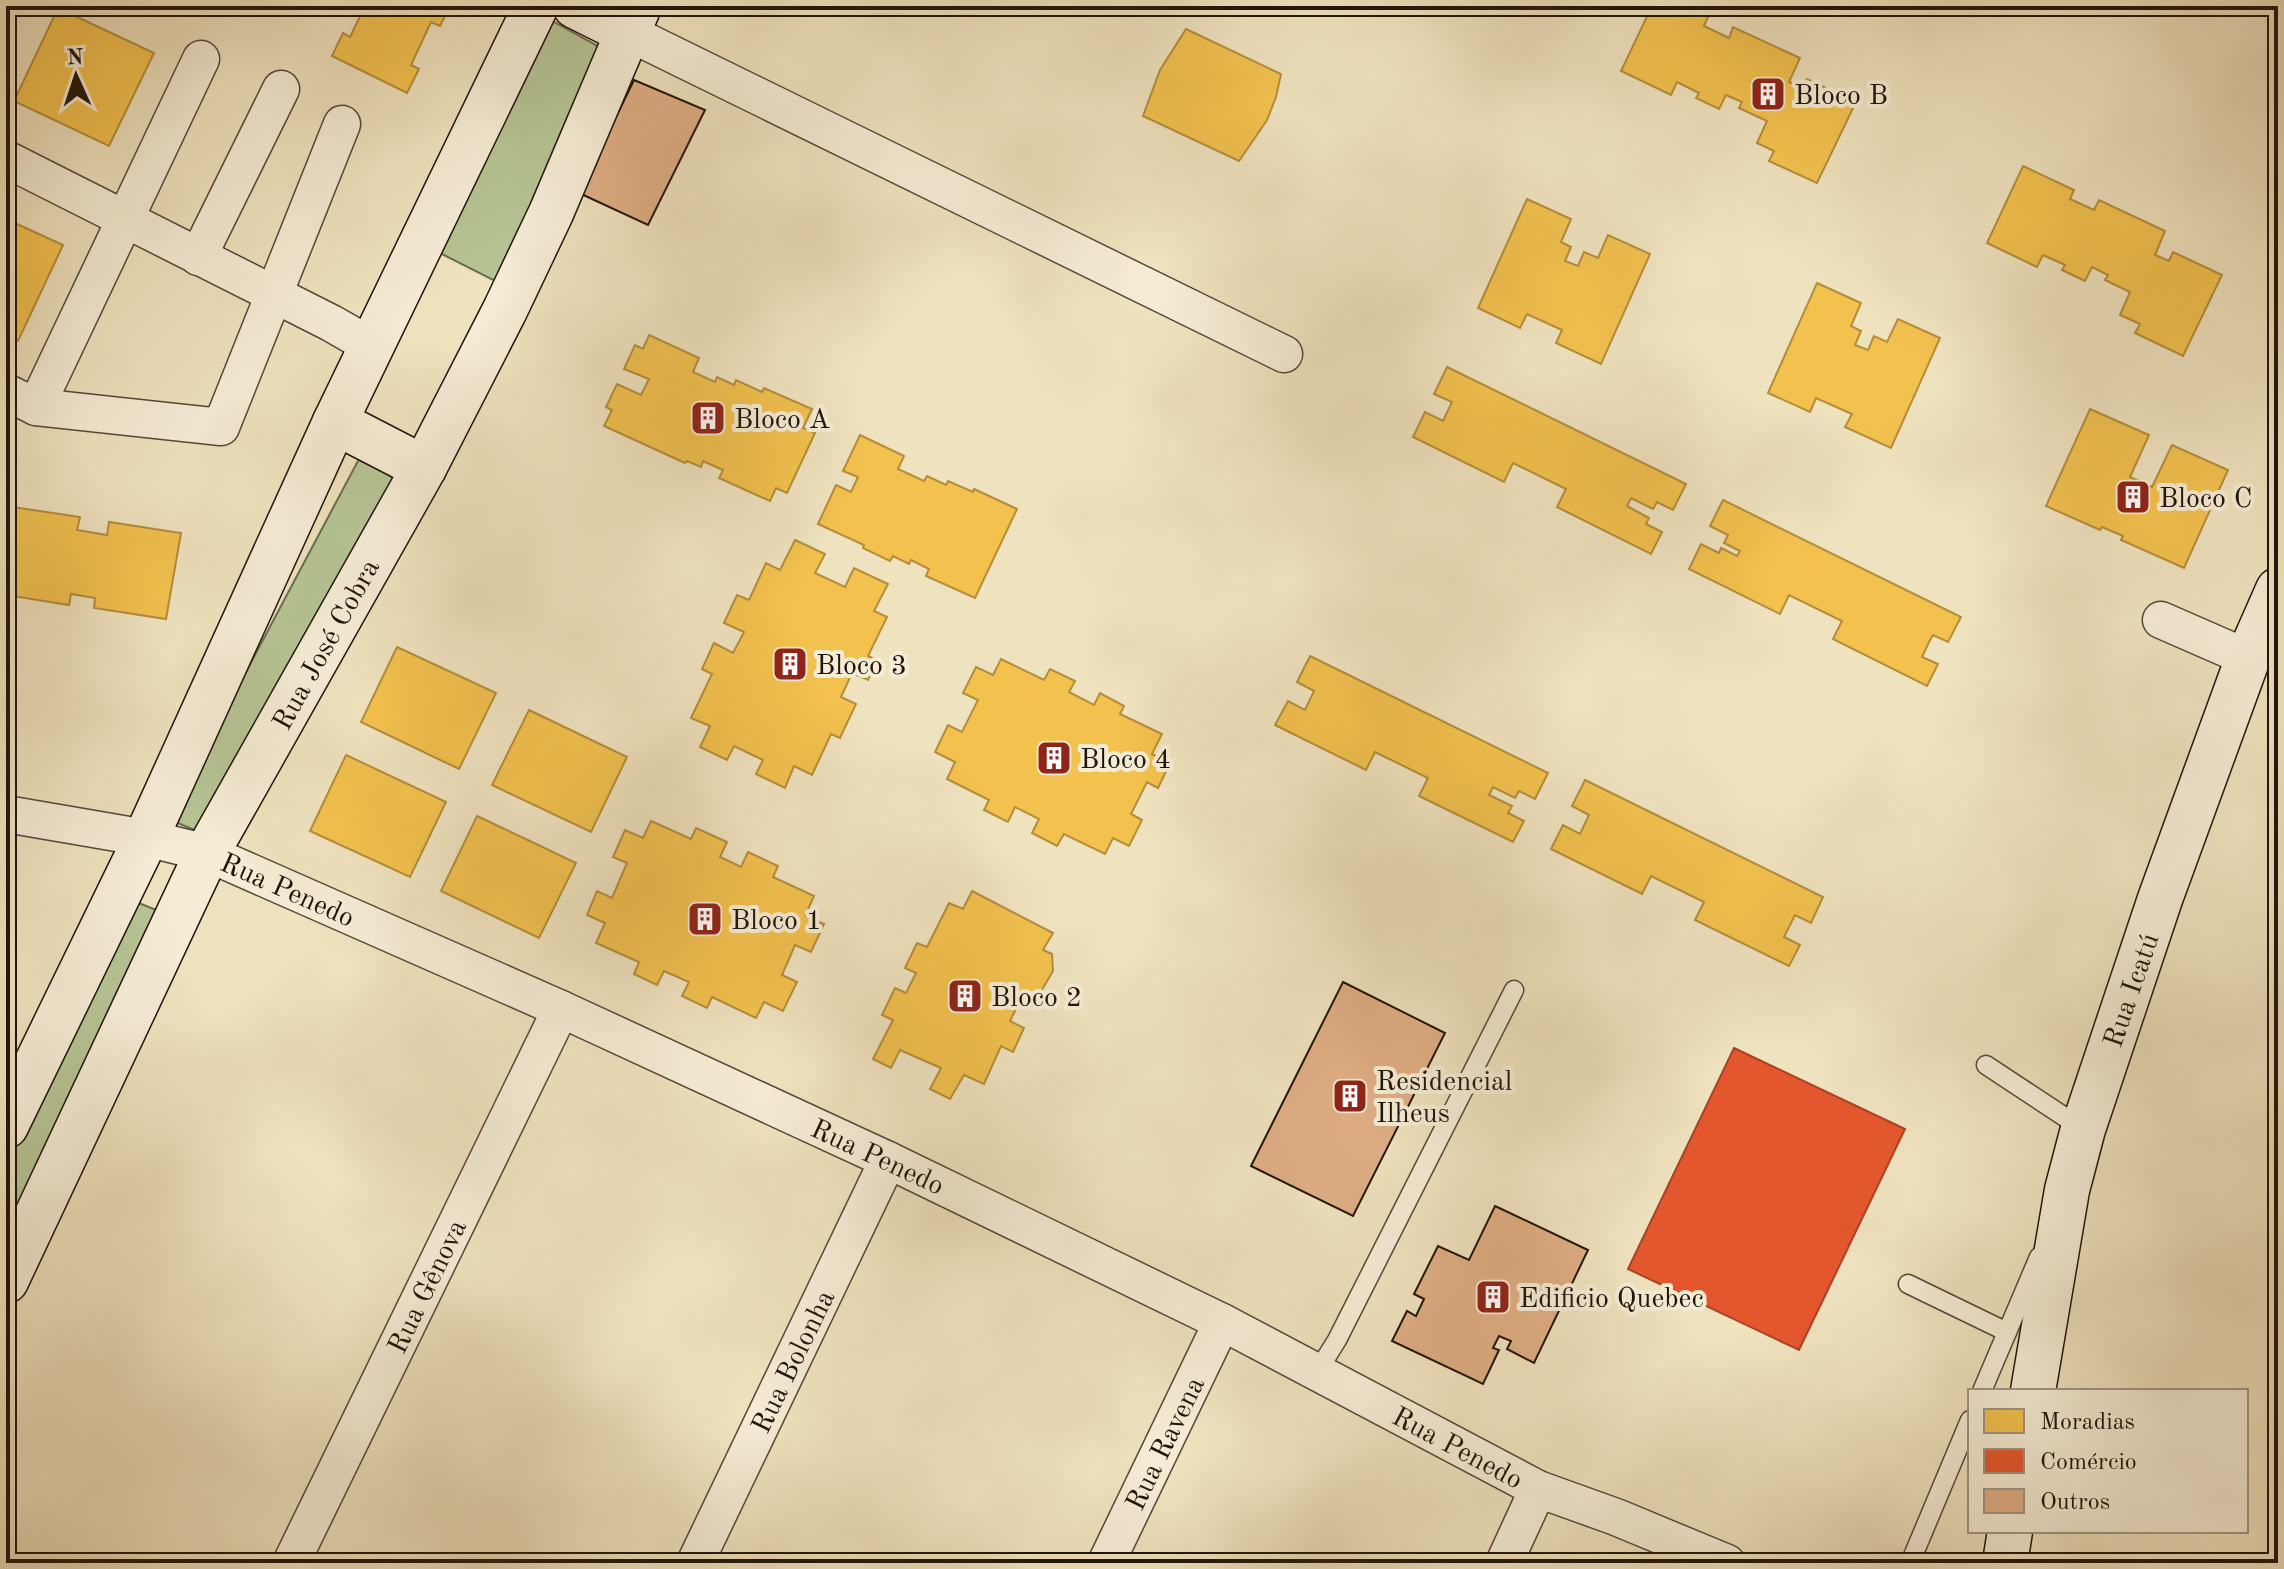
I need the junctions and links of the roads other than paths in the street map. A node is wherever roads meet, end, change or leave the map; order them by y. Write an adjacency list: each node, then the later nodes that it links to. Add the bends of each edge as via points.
1 (536, 6): 11 (street)
2 (575, 6): 3 (street)
3 (633, 19): 12 (street); 15 (street, Rua José Cobra, via 551,213)
4 (201, 59): 8 (street)
5 (281, 89): 9 (street)
6 (342, 124): 10 (street)
7 (6, 159): 8 (street)
8 (124, 221): 9 (street); 13 (street)
9 (198, 257): 10 (street)
10 (274, 294): 11 (street); 13 (street, via 221,427)
11 (373, 347): 14 (street)
12 (1284, 354)
13 (21, 399)
14 (335, 422): 15 (street); 20 (street)
15 (424, 468): 21 (street, Rua José Cobra)
16 (2277, 595): 18 (street, Rua Icatú)
17 (2161, 620): 18 (street)
18 (2248, 658): 26 (street, Rua Icatú)
19 (6, 814): 20 (street, Rua Penedo)
20 (146, 838): 21 (street, Rua Penedo); 25 (street)
21 (207, 853): 23 (street, Rua Penedo); 29 (street, Rua José Cobra)
22 (1514, 990): 33 (lane)
23 (561, 1009): 27 (street, Rua Penedo); 39 (street, Rua Gênova)
24 (1986, 1065): 26 (lane)
25 (6, 1126)
26 (2083, 1129): 28 (street, Rua Icatú)
27 (888, 1160): 31 (street, Rua Penedo); 40 (street, Rua Bolonha)
28 (2067, 1190): 32 (lane, Rua Icatú); 35 (street)
29 (6, 1281)
30 (1908, 1284): 32 (lane)
31 (1222, 1322): 33 (street, Rua Penedo); 41 (street, Rua Ravena)
32 (2007, 1332): 34 (lane, Rua Icatú)
33 (1317, 1372): 37 (street, Rua Penedo)
34 (1983, 1389)
35 (2033, 1389)
36 (1968, 1425): 44 (lane)
37 (1538, 1489): 42 (street); 43 (street, Rua Penedo)
38 (2010, 1533): 45 (street)
39 (291, 1563)
40 (695, 1563)
41 (1106, 1563)
42 (1504, 1563)
43 (1727, 1563)
44 (1910, 1563)
45 (2005, 1563)

